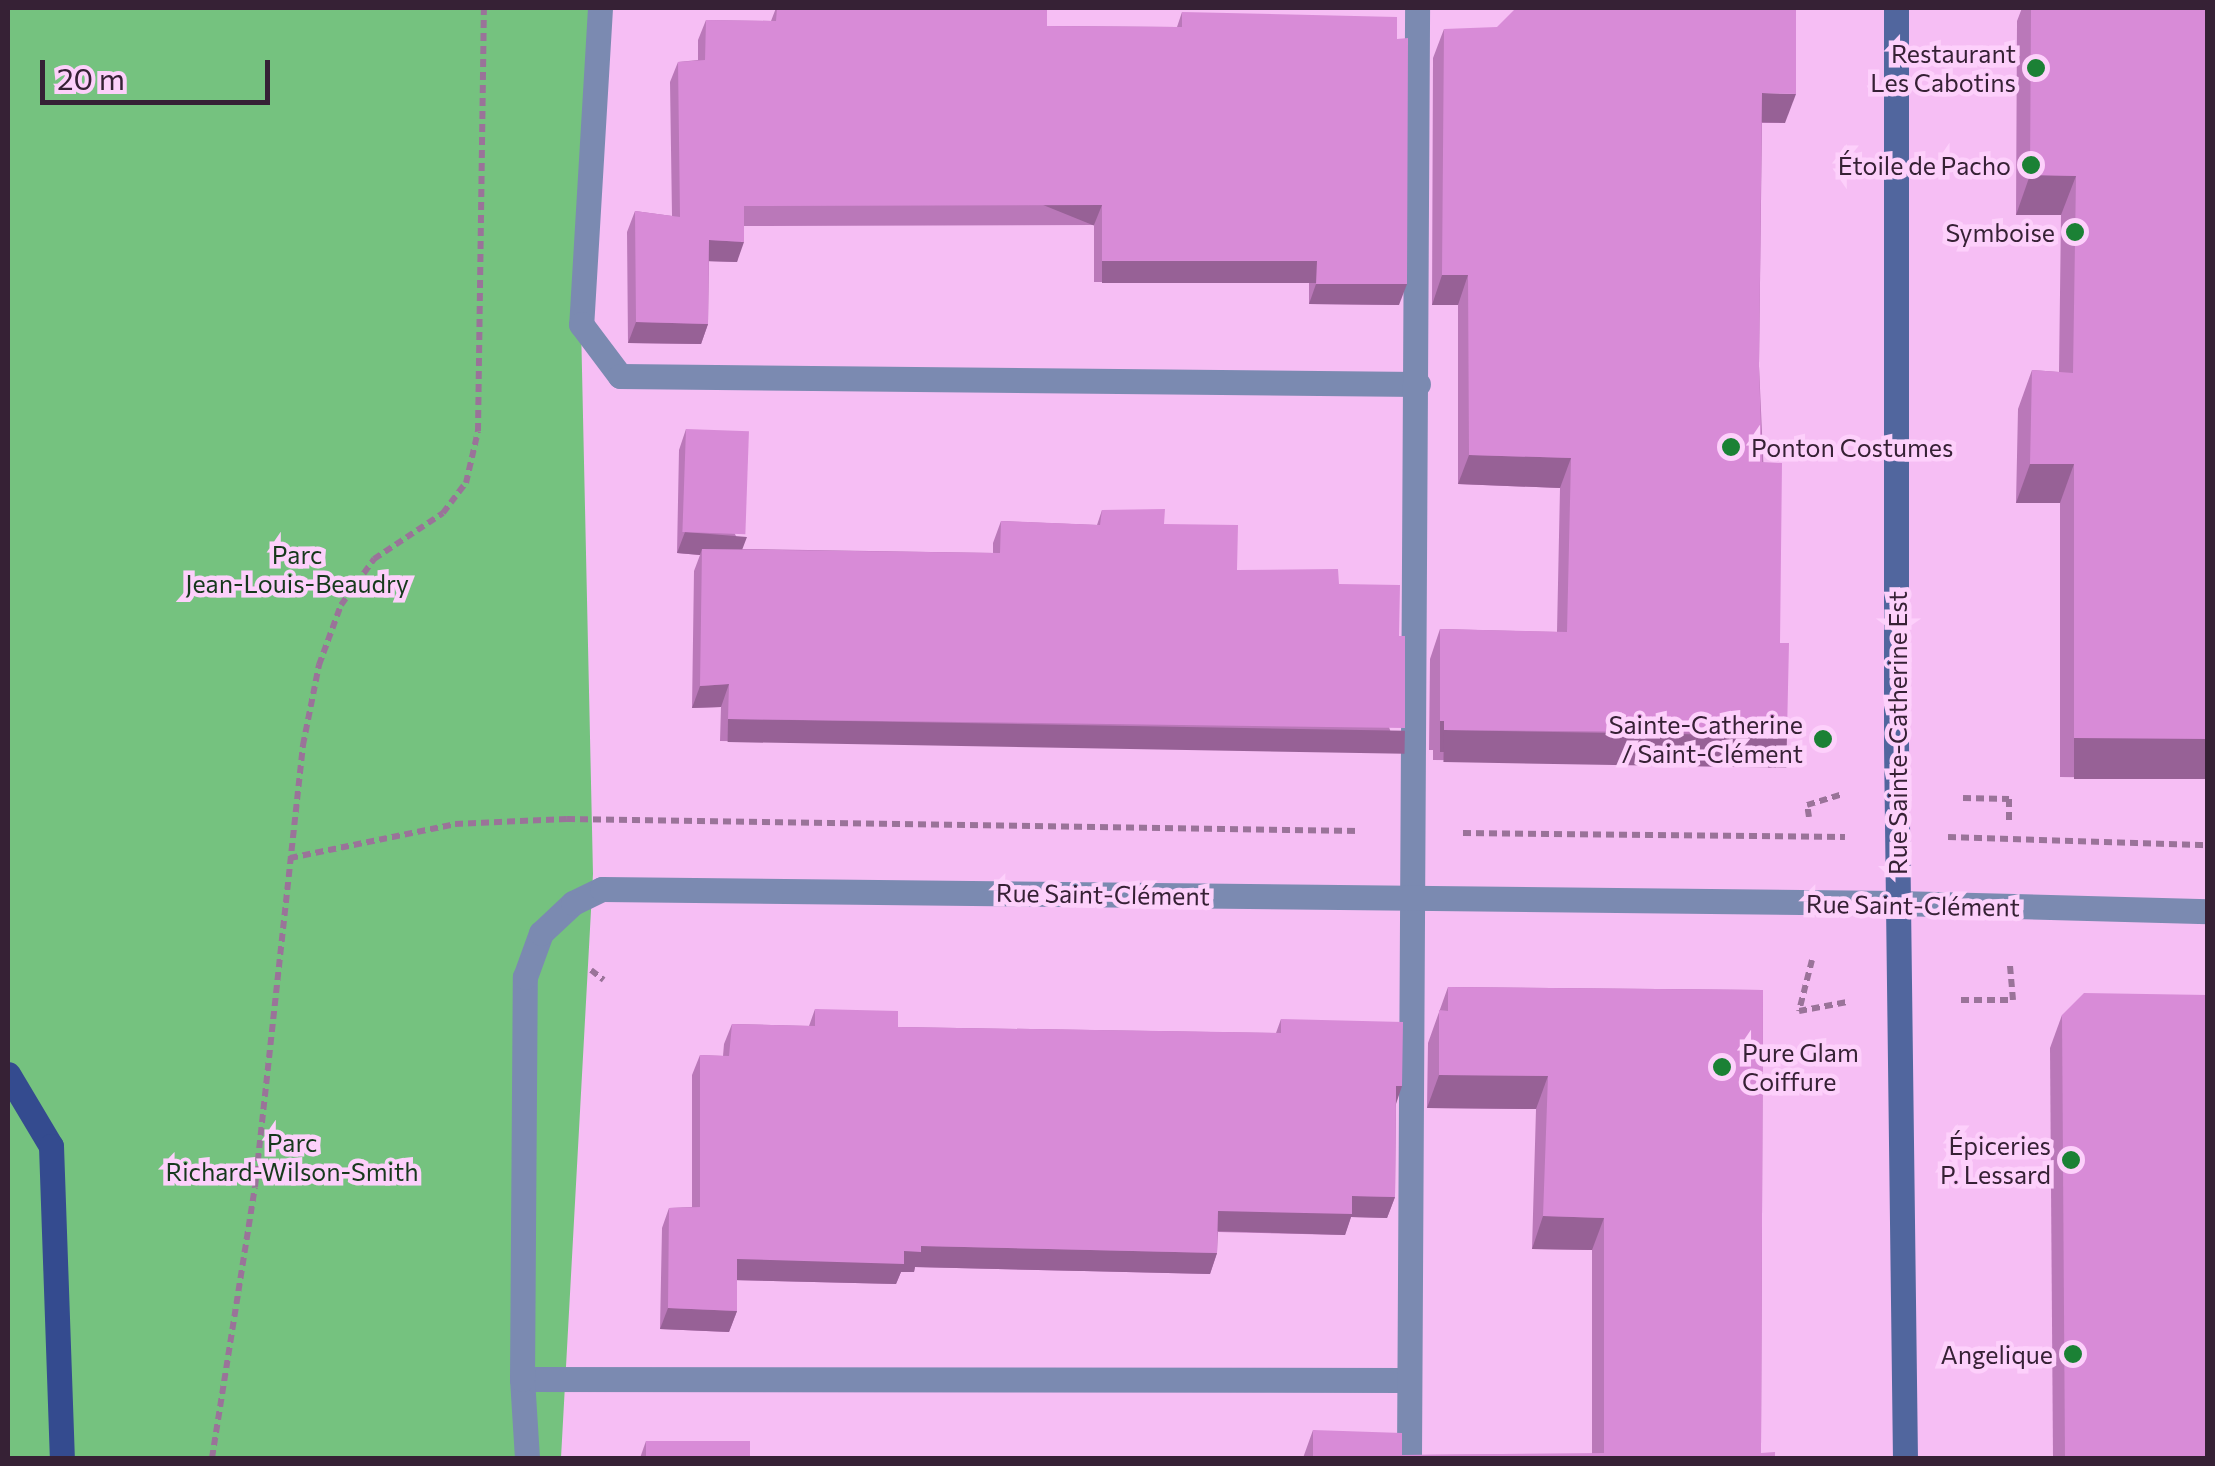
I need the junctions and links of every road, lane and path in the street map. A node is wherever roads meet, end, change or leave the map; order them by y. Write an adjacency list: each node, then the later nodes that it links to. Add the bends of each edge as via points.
1 (484, 8): 13 (path, via 478,431 466,482 443,512 374,559 340,604 316,681)
2 (600, 8): 5 (street, via 581,324 620,376)
3 (1417, 8): 5 (street)
4 (1896, 8): 11 (street, Rue Sainte-Catherine Est)
5 (1418, 384): 10 (street)
6 (1848, 792): 8 (path, via 1808,805)
7 (1963, 798): 9 (path, via 2009,798)
8 (1809, 817)
9 (2009, 822)
10 (1410, 832): 11 (path); 13 (path, via 567,819 455,824); 14 (street)
11 (1897, 836): 12 (path); 15 (street, Rue Sainte-Catherine Est)
12 (2208, 845)
13 (290, 858): 27 (path, via 255,1187)
14 (1410, 898): 15 (street, Rue Saint-Clément); 24 (street, Rue Saint-Clément, via 638,888 602,889 573,903 541,933 525,977); 25 (street)
15 (1898, 903): 16 (street, Rue Saint-Clément); 30 (street, Rue Sainte-Catherine Est)
16 (2208, 911)
17 (1812, 960): 21 (path, via 1800,1012)
18 (2010, 964): 22 (path, via 2012,1000)
19 (591, 970): 20 (path)
20 (604, 980)
21 (1858, 999)
22 (1961, 1000)
23 (8, 1074): 26 (main road, via 51,1146)
24 (522, 1379): 25 (street); 28 (street, Rue Saint-Clément)
25 (1407, 1380): 29 (street)
26 (62, 1458)
27 (212, 1458)
28 (526, 1458)
29 (1409, 1458)
30 (1905, 1458)

